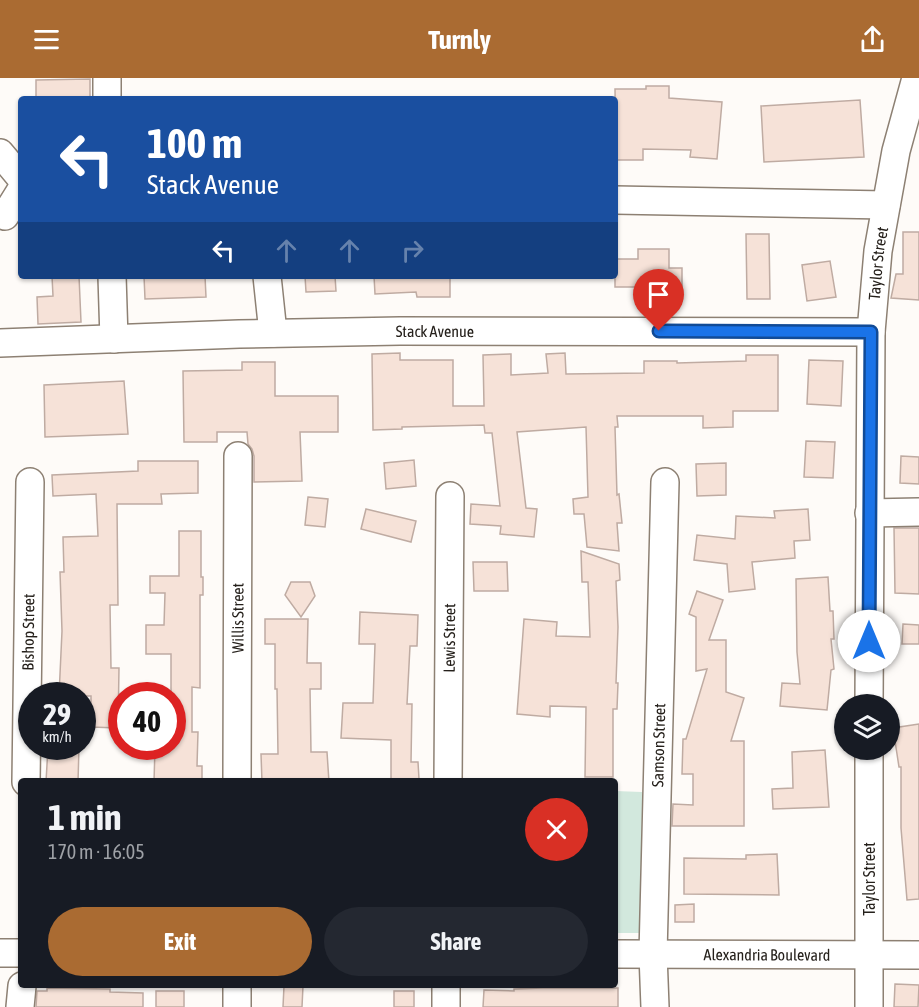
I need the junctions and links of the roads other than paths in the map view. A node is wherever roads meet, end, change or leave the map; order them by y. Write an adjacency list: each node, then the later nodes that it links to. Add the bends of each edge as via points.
1 (107, 78): 3 (street)
2 (916, 78): 8 (street, Taylor Street)
3 (107, 96)
4 (0, 153): 5 (street)
5 (18, 174)
6 (18, 195): 9 (street)
7 (618, 200): 8 (street)
8 (886, 205): 12 (street, Taylor Street)
9 (5, 216)
10 (112, 279): 14 (street)
11 (267, 279): 13 (street)
12 (871, 332): 13 (street, Stack Avenue); 21 (street, Taylor Street)
13 (273, 333): 14 (street, Stack Avenue)
14 (114, 339): 15 (street, Stack Avenue)
15 (0, 343)
16 (238, 456): 25 (street, Willis Street)
17 (30, 482): 24 (street, Bishop Street)
18 (665, 482): 30 (street, Samson Street)
19 (450, 496): 26 (street, Lewis Street)
20 (919, 512): 21 (street)
21 (869, 513): 22 (street, Taylor Street)
22 (869, 694)
23 (869, 760): 31 (street, Taylor Street)
24 (26, 778)
25 (237, 778)
26 (448, 778)
27 (0, 953): 28 (street)
28 (18, 953)
29 (618, 954): 30 (street, Alexandria Boulevard)
30 (653, 954): 31 (street, Alexandria Boulevard); 39 (street, Samson Street)
31 (869, 955): 32 (street, Alexandria Boulevard); 40 (street, Taylor Street)
32 (919, 955)
33 (22, 988): 36 (street)
34 (237, 988): 37 (street)
35 (446, 988): 38 (street)
36 (20, 1007)
37 (237, 1007)
38 (446, 1007)
39 (655, 1007)
40 (869, 1007)

